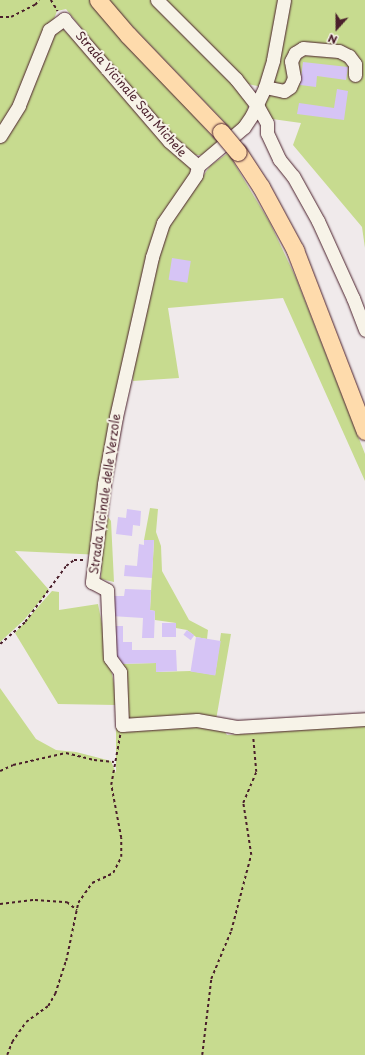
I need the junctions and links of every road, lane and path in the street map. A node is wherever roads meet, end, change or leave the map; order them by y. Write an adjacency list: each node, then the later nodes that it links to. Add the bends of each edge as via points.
1 (39, 0): 5 (path, via 10,17)
2 (98, 0): 12 (main road, bridge, via 221,132 261,187 295,250)
3 (157, 0): 8 (street, via 236,80)
4 (284, 0): 7 (street, Strada Vicinale San Michele, via 274,60)
5 (0, 17)
6 (355, 75): 7 (street, via 355,64 349,56 339,51 303,48 295,52 291,61 294,78 290,88 284,91)
7 (266, 87): 8 (street, Strada Vicinale San Michele)
8 (256, 105): 10 (street, Strada Vicinale San Michele, via 244,127); 11 (street, via 267,123 267,133 279,159 293,176 318,221)
9 (0, 136): 10 (street, Strada Vicinale San Michele, via 19,106 49,30 64,19 170,141)
10 (198, 166): 13 (street, Strada Vicinale delle Verzole, via 196,175 163,223 152,257 116,417 104,484)
11 (365, 330)
12 (365, 431)
13 (95, 563): 14 (path, via 74,560 66,566 32,613); 16 (street, Strada Vicinale delle Verzole, via 92,582 107,590 110,658 120,672)
14 (0, 644)
15 (365, 719): 17 (street)
16 (122, 725): 17 (street, via 197,720 236,727); 18 (path)
17 (251, 726): 23 (path, via 256,772 243,803 252,855 231,931 211,979)
18 (114, 762): 19 (path, via 66,753 28,761); 21 (path, via 112,784 121,838 121,857 113,873 92,883)
19 (0, 771)
20 (0, 904): 21 (path, via 41,900 67,902)
21 (77, 910): 22 (path, via 66,961 55,994 48,1006 26,1022 12,1042)
22 (7, 1055)
23 (202, 1055)

